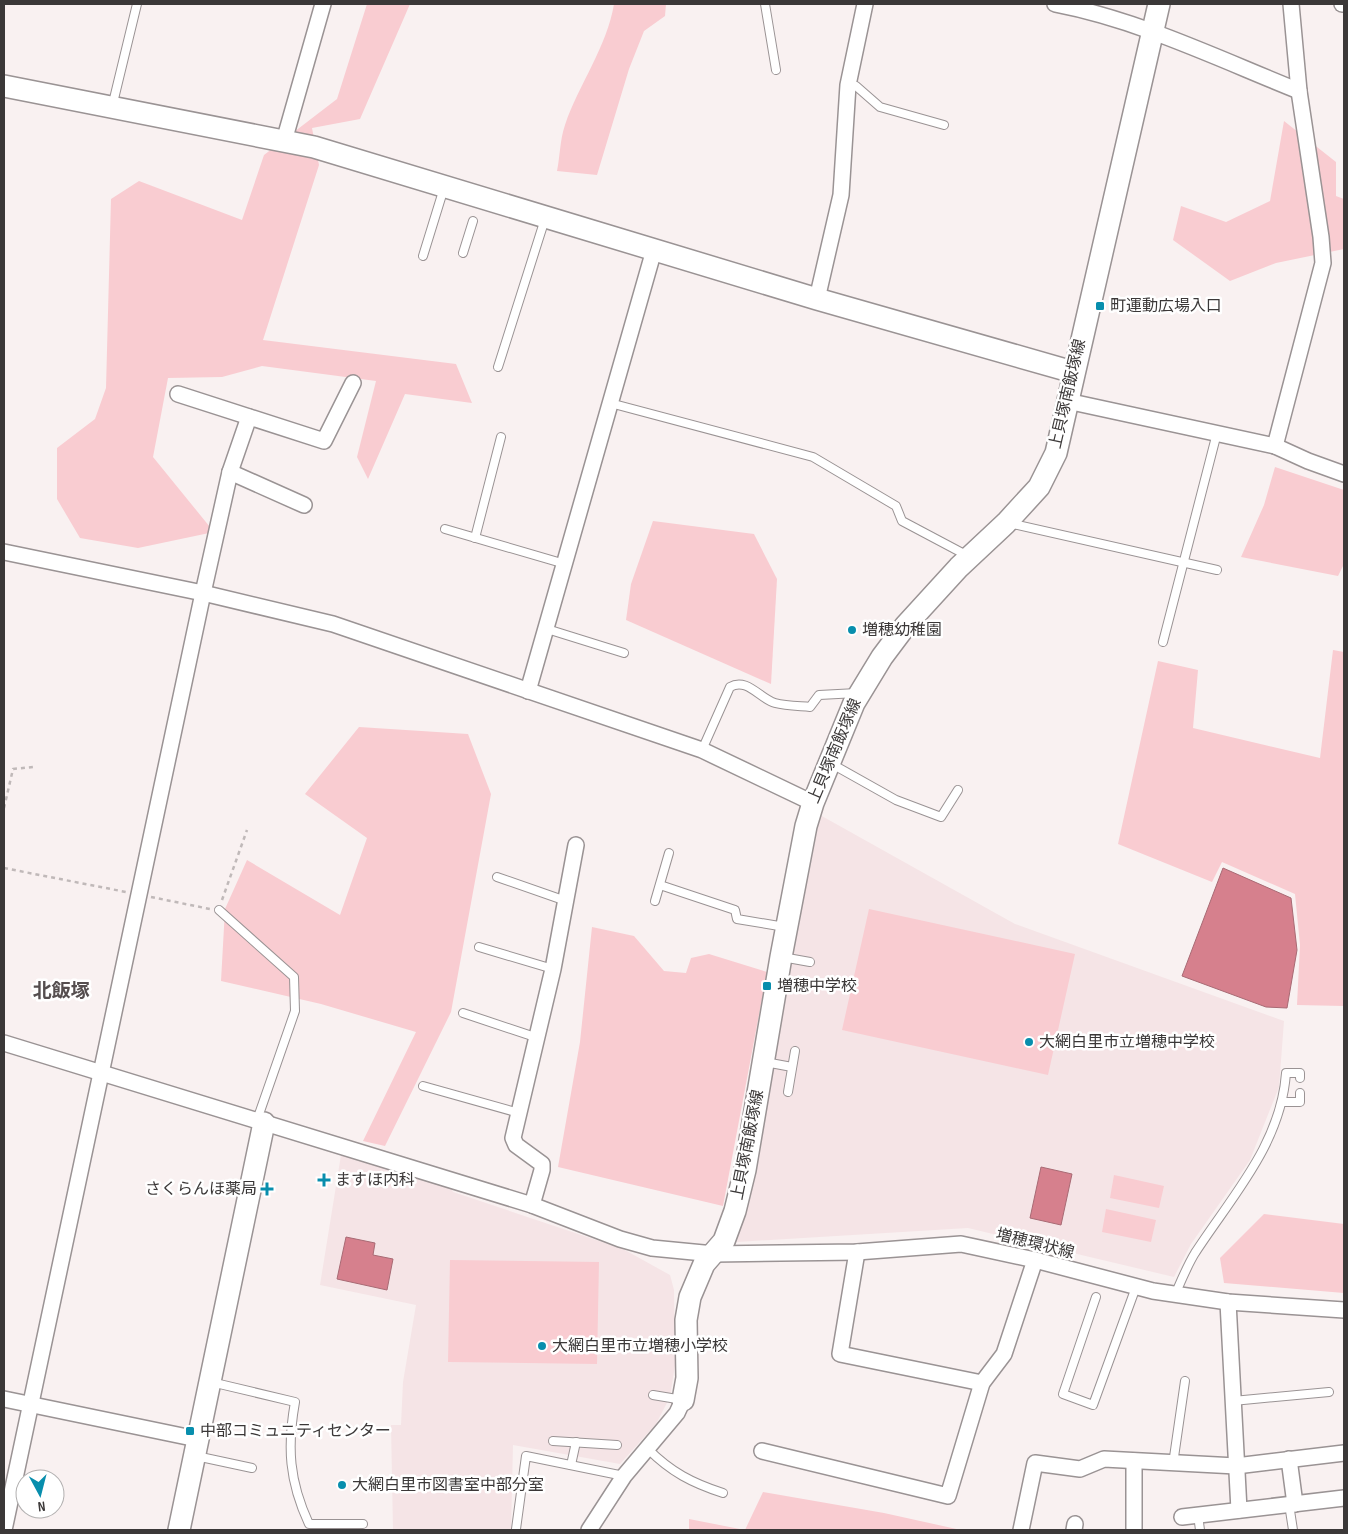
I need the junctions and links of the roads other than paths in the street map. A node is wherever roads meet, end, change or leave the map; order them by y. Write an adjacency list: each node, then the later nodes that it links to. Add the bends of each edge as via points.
1 (137, 4): 13 (lane)
2 (323, 4): 15 (street)
3 (764, 4): 9 (lane)
4 (866, 4): 10 (street)
5 (1055, 4): 8 (street, via 1081,9)
6 (1159, 4): 8 (street, 上貝塚南飯塚線)
7 (1291, 4): 12 (street)
8 (1152, 33): 12 (street); 24 (street, 上貝塚南飯塚線)
9 (776, 70)
10 (848, 85): 14 (lane, via 861,89 880,107); 22 (street, via 842,195)
11 (4, 86): 13 (street)
12 (1299, 90): 32 (street, via 1323,263)
13 (111, 108): 15 (street)
14 (944, 124)
15 (284, 141): 16 (street)
16 (444, 186): 17 (street); 21 (lane)
17 (546, 217): 19 (street); 23 (lane)
18 (473, 221): 20 (lane)
19 (654, 250): 22 (street); 28 (street)
20 (463, 254)
21 (423, 256)
22 (816, 299): 24 (street)
23 (498, 367)
24 (1073, 372): 27 (street, 上貝塚南飯塚線)
25 (353, 383): 29 (street, via 324,441)
26 (178, 394): 29 (street)
27 (1067, 401): 30 (street); 36 (street, 上貝塚南飯塚線, via 1056,453 1038,487)
28 (610, 402): 40 (lane, via 813,457 896,506 902,521); 42 (street)
29 (249, 417): 33 (street)
30 (1217, 434): 32 (street); 41 (lane)
31 (501, 437): 38 (lane)
32 (1275, 446): 34 (street)
33 (230, 472): 35 (street); 44 (street)
34 (1344, 474)
35 (304, 505)
36 (1006, 523): 40 (street, 上貝塚南飯塚線); 41 (lane)
37 (445, 529): 38 (lane)
38 (475, 538): 42 (lane)
39 (4, 552): 44 (street)
40 (970, 556): 49 (street, 上貝塚南飯塚線, via 906,624)
41 (1184, 562): 43 (lane); 46 (lane)
42 (564, 564): 45 (street)
43 (1217, 570)
44 (203, 594): 48 (street, via 333,624); 72 (street)
45 (547, 629): 47 (lane); 48 (street)
46 (1163, 642)
47 (624, 653)
48 (528, 691): 50 (street)
49 (859, 693): 50 (lane, via 819,695 810,707 774,703 742,684 734,684); 51 (street, 上貝塚南飯塚線)
50 (702, 750): 53 (street)
51 (830, 762): 52 (lane, via 896,800 941,817); 53 (street, 上貝塚南飯塚線)
52 (958, 790)
53 (813, 803): 61 (street, 上貝塚南飯塚線)
54 (576, 845): 58 (street)
55 (669, 853): 57 (lane)
56 (497, 877): 58 (lane)
57 (660, 885): 59 (lane); 61 (lane, via 735,910 737,919)
58 (566, 901): 65 (street)
59 (655, 901)
60 (218, 910): 79 (lane, via 294,977 295,1011)
61 (787, 928): 63 (street, 上貝塚南飯塚線)
62 (479, 946): 65 (lane)
63 (781, 957): 64 (lane); 70 (street, 上貝塚南飯塚線)
64 (810, 962)
65 (553, 970): 67 (street)
66 (463, 1013): 67 (lane)
67 (538, 1038): 78 (street)
68 (4, 1043): 72 (street, 増穂環状線)
69 (795, 1051): 71 (lane)
70 (763, 1062): 71 (lane); 82 (street, 上貝塚南飯塚線, via 735,1211 724,1241)
71 (792, 1067): 75 (lane)
72 (101, 1072): 79 (street, 増穂環状線); 97 (street)
73 (1300, 1078): 77 (lane, via 1300,1073 1286,1073)
74 (423, 1086): 78 (lane)
75 (788, 1092)
76 (1300, 1093): 77 (lane, via 1300,1102)
77 (1283, 1102): 85 (lane, via 1258,1162 1193,1255)
78 (519, 1113): 80 (street, via 513,1138 516,1145 542,1164)
79 (260, 1121): 80 (street, 増穂環状線); 89 (street)
80 (532, 1205): 82 (street, 増穂環状線, via 652,1248)
81 (857, 1252): 82 (street, 増穂環状線); 83 (street, 増穂環状線, via 961,1244); 91 (street, via 840,1354)
82 (714, 1254): 95 (street, 上貝塚南飯塚線, via 704,1264 690,1297)
83 (1035, 1260): 84 (street, 増穂環状線); 91 (street, via 1004,1354)
84 (1136, 1287): 85 (street, 増穂環状線); 86 (lane, via 1093,1405 1063,1394)
85 (1175, 1295): 87 (street, 増穂環状線)
86 (1096, 1297)
87 (1228, 1302): 88 (street, 増穂環状線); 96 (street)
88 (1344, 1310)
89 (209, 1381): 101 (street); 118 (lane, via 295,1402 290,1461 297,1499 309,1524)
90 (1185, 1381): 107 (lane)
91 (982, 1383): 103 (street, via 948,1496)
92 (1328, 1392): 96 (lane)
93 (653, 1395): 95 (lane)
94 (4, 1399): 97 (street)
95 (683, 1400): 102 (street, 上貝塚南飯塚線, via 677,1414)
96 (1233, 1401): 109 (street)
97 (32, 1405): 101 (street); 120 (street)
98 (552, 1441): 99 (lane)
99 (576, 1442): 100 (lane); 108 (lane)
100 (617, 1445)
101 (196, 1447): 110 (lane); 121 (street)
102 (648, 1449): 111 (street, 上貝塚南飯塚線); 112 (lane, via 694,1484)
103 (762, 1452)
104 (1344, 1453): 105 (street)
105 (1289, 1459): 109 (street); 114 (street)
106 (1134, 1461): 107 (street); 123 (street, via 1104,1459 1080,1469 1034,1463); 124 (street)
107 (1173, 1464): 109 (street)
108 (571, 1465): 111 (lane); 119 (lane, via 526,1456)
109 (1236, 1466): 115 (street)
110 (252, 1468)
111 (624, 1476): 122 (street, 上貝塚南飯塚線)
112 (722, 1493)
113 (1344, 1498): 114 (street)
114 (1292, 1504): 115 (street); 126 (lane)
115 (1239, 1510): 116 (street)
116 (1198, 1515): 117 (street); 125 (lane)
117 (1182, 1517)
118 (363, 1524)
119 (516, 1529)
120 (4, 1530)
121 (178, 1530)
122 (589, 1530)
123 (1021, 1530)
124 (1134, 1530)
125 (1200, 1530)
126 (1293, 1530)

